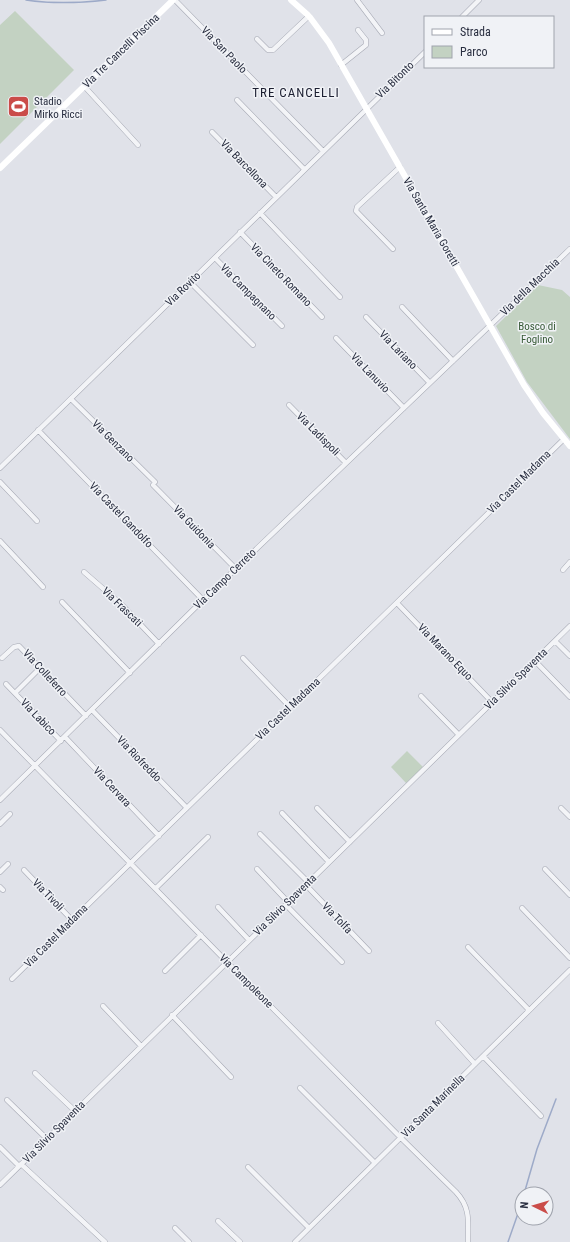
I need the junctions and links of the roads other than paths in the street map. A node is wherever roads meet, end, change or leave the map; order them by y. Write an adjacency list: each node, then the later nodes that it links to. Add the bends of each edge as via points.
1 (174, 0): 12 (main road, Via Tre Cancelli Piscina); 17 (street, Via San Paolo)
2 (291, 0): 5 (main road, Via Santa Maria Goretti)
3 (357, 0): 8 (street)
4 (479, 0): 6 (street)
5 (310, 16): 9 (street, via 273,50 268,50); 11 (main road, Via Santa Maria Goretti)
6 (464, 16)
7 (358, 30): 11 (street, via 366,40 366,45)
8 (382, 33)
9 (257, 39)
10 (424, 53): 14 (street, Via Bitonto)
11 (341, 65): 14 (main road, Via Santa Maria Goretti)
12 (84, 86): 16 (street); 18 (main road, Via Tre Cancelli Piscina)
13 (237, 100): 20 (street)
14 (366, 109): 17 (street, Via Rovito); 19 (main road, Via Santa Maria Goretti)
15 (212, 132): 21 (street, Via Barcellona)
16 (138, 145)
17 (323, 151): 20 (street, Via Rovito)
18 (0, 168)
19 (400, 168): 24 (street, via 356,210); 32 (main road, Via Santa Maria Goretti)
20 (304, 170): 21 (street, Via Rovito)
21 (276, 197): 22 (street, Via Rovito)
22 (260, 213): 23 (street, Via Rovito); 28 (street)
23 (240, 232): 26 (street, Via Rovito); 30 (street, Via Cineto Romano)
24 (393, 249)
25 (570, 249): 32 (street, Via della Macchia)
26 (214, 258): 27 (street, Via Rovito); 33 (street, Via Campagnano)
27 (190, 282): 35 (street); 38 (street, Via Rovito)
28 (340, 297)
29 (402, 306): 36 (street)
30 (322, 317)
31 (366, 317): 37 (street, Via Lariano)
32 (491, 325): 36 (street, Via Campo Cerreto); 42 (main road, Via Santa Maria Goretti, via 529,394)
33 (282, 326)
34 (336, 338): 40 (street, Via Lanuvio)
35 (252, 345)
36 (453, 361): 37 (street, Via Campo Cerreto)
37 (430, 383): 40 (street, Via Campo Cerreto)
38 (71, 399): 41 (street, Via Rovito); 47 (street, Via Genzano)
39 (289, 405): 44 (street, Via Ladispoli)
40 (404, 408): 44 (street, Via Campo Cerreto)
41 (38, 430): 45 (street, Via Rovito); 55 (street, Via Castel Gandolfo)
42 (564, 439): 43 (main road, Via Santa Maria Goretti); 57 (street, Via Castel Madama)
43 (570, 446)
44 (346, 463): 51 (street, Via Campo Cerreto)
45 (0, 468)
46 (0, 482): 48 (street)
47 (154, 483): 51 (street, Via Guidonia)
48 (37, 521)
49 (0, 541): 54 (street)
50 (570, 562): 52 (street)
51 (236, 569): 55 (street, Via Campo Cerreto)
52 (563, 570)
53 (84, 572): 60 (street, Via Frascati, via 120,603)
54 (43, 587)
55 (203, 600): 60 (street, Via Campo Cerreto)
56 (62, 602): 66 (street)
57 (397, 603): 71 (street, Via Marano Equo); 72 (street, Via Castel Madama)
58 (570, 626): 59 (street, Via Silvio Spaventa)
59 (555, 641): 61 (street); 64 (street, Via Silvio Spaventa)
60 (159, 644): 66 (street, Via Campo Cerreto)
61 (570, 656)
62 (2, 658): 65 (street, Via Colleferro, via 14,647 19,646)
63 (243, 658): 72 (street)
64 (535, 661): 70 (street); 71 (street, Via Silvio Spaventa)
65 (40, 668): 68 (street, Via Labico); 74 (street, Via Colleferro)
66 (130, 673): 73 (street, Via Campo Cerreto)
67 (6, 684): 68 (street, Via Labico)
68 (15, 693): 77 (street, Via Labico)
69 (421, 696): 76 (street)
70 (570, 697)
71 (492, 702): 76 (street, Via Silvio Spaventa)
72 (290, 707): 80 (street, Via Castel Madama)
73 (92, 710): 74 (street, Via Campo Cerreto); 80 (street, Via Riofreddo)
74 (86, 716): 77 (street, Via Campo Cerreto)
75 (0, 730): 78 (street, Via Campoleone)
76 (459, 735): 90 (street, Via Silvio Spaventa)
77 (63, 739): 78 (street, Via Campo Cerreto); 88 (street, Via Cervara)
78 (35, 767): 79 (street, Via Campo Cerreto); 91 (street, Via Campoleone)
79 (0, 800)
80 (187, 808): 88 (street, Via Castel Madama)
81 (317, 808): 90 (street)
82 (561, 808): 85 (street)
83 (282, 813): 92 (street)
84 (10, 814): 86 (street)
85 (570, 817)
86 (0, 824)
87 (260, 834): 98 (street, Via Tolfa)
88 (158, 836): 91 (street, Via Castel Madama)
89 (208, 837): 99 (street)
90 (350, 842): 92 (street, Via Silvio Spaventa)
91 (131, 862): 99 (street, Via Campoleone); 104 (street, Via Castel Madama)
92 (329, 862): 98 (street, Via Silvio Spaventa)
93 (8, 864): 97 (street)
94 (257, 869): 101 (street)
95 (24, 870): 104 (street, Via Tivoli)
96 (545, 870): 100 (street)
97 (0, 872)
98 (307, 884): 101 (street, Via Silvio Spaventa); 108 (street, Via Tolfa)
99 (156, 888): 105 (street, Via Campoleone)
100 (570, 895)
101 (287, 903): 106 (street, Via Silvio Spaventa); 111 (street)
102 (218, 907): 106 (street)
103 (522, 908): 109 (street)
104 (72, 920): 114 (street, Via Castel Madama)
105 (201, 935): 110 (street, Via Campoleone); 112 (street)
106 (249, 940): 110 (street, Via Silvio Spaventa)
107 (468, 946): 116 (street)
108 (369, 951)
109 (570, 958)
110 (226, 962): 117 (street, Via Silvio Spaventa); 129 (street, Via Campoleone)
111 (342, 962)
112 (165, 970)
113 (570, 970): 116 (street, Via Santa Marinella)
114 (12, 979)
115 (103, 1006): 119 (street)
116 (529, 1010): 120 (street, Via Santa Marinella)
117 (172, 1016): 119 (street, Via Silvio Spaventa); 123 (street)
118 (438, 1023): 121 (street)
119 (141, 1046): 126 (street, Via Silvio Spaventa)
120 (483, 1056): 121 (street, Via Santa Marinella); 127 (street)
121 (475, 1064): 129 (street, Via Santa Marinella)
122 (35, 1073): 126 (street)
123 (231, 1077)
124 (300, 1088): 131 (street)
125 (8, 1100): 128 (street)
126 (75, 1111): 128 (street, Via Silvio Spaventa)
127 (541, 1116)
128 (47, 1138): 132 (street, Via Silvio Spaventa)
129 (400, 1138): 131 (street, Via Santa Marinella); 142 (street, Via Campoleone, via 464,1200 468,1214)
130 (0, 1147): 132 (street)
131 (375, 1163): 137 (street, Via Santa Marinella)
132 (20, 1165): 134 (street, Via Silvio Spaventa); 138 (street)
133 (248, 1167): 137 (street)
134 (0, 1185)
135 (218, 1221): 140 (street)
136 (174, 1228): 139 (street)
137 (309, 1228): 141 (street, Via Santa Marinella)
138 (105, 1242)
139 (189, 1242)
140 (240, 1242)
141 (295, 1242)
142 (468, 1242)

